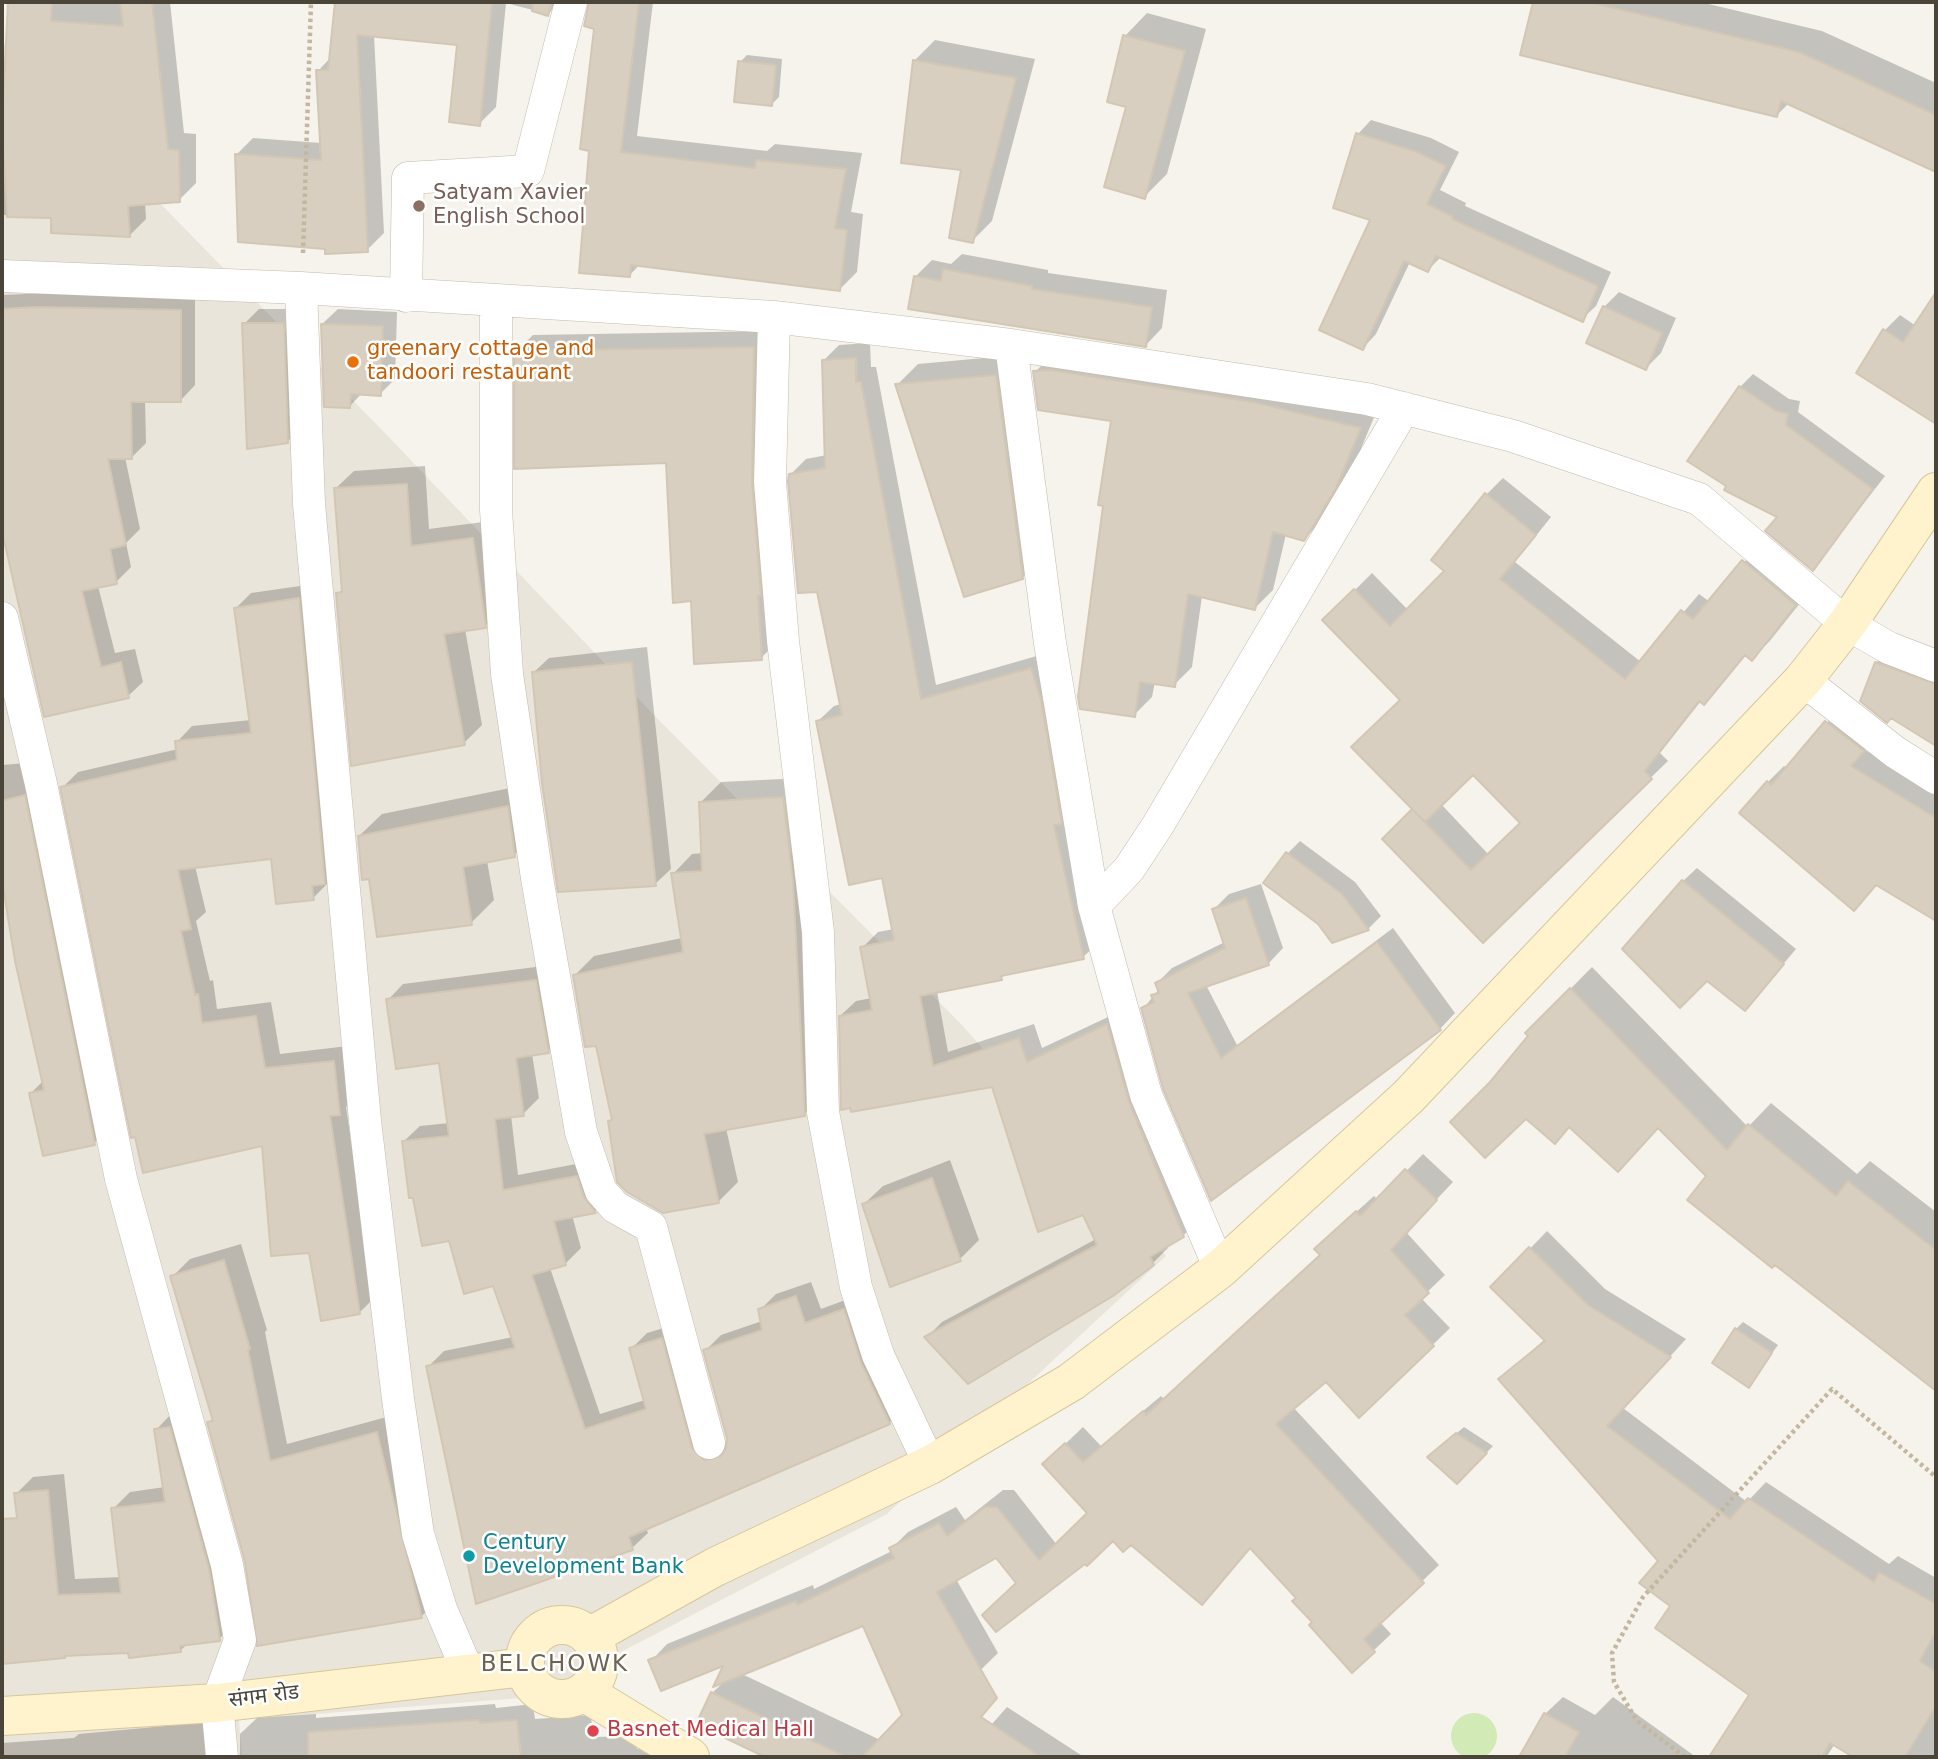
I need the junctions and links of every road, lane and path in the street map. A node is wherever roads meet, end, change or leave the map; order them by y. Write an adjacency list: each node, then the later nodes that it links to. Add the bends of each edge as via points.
1 (311, 2): 4 (path)
2 (571, 2): 5 (street, via 528,171 408,178)
3 (2, 276): 4 (street)
4 (301, 288): 5 (street); 23 (street, via 314,559 365,1121 398,1399 418,1534 441,1609)
5 (406, 296): 6 (street)
6 (496, 300): 7 (street); 18 (street, via 496,510 507,674 581,1132 601,1191 615,1207 651,1227)
7 (774, 317): 8 (street); 19 (street, via 770,482 783,641 818,932 823,1112 856,1287 878,1355)
8 (1011, 345): 9 (street); 16 (street, via 1050,643)
9 (1404, 408): 12 (street, via 1513,436 1699,499); 16 (street, via 1158,825 1129,869)
10 (1936, 492): 12 (street)
11 (2, 618): 25 (street, via 41,784 121,1179 227,1565 240,1640)
12 (1847, 624): 13 (street); 14 (street)
13 (1936, 667)
14 (1802, 680): 15 (street); 17 (street, via 1408,1097)
15 (1936, 778)
16 (1094, 906): 17 (street, via 1146,1095)
17 (1220, 1269): 19 (street, via 1071,1382)
18 (709, 1443)
19 (930, 1465): 21 (street, via 715,1567)
20 (1936, 1477): 29 (path, via 1832,1389 1643,1597 1612,1653 1614,1682 1637,1721)
21 (589, 1637): 22 (street, via 569,1625 546,1629 529,1644); 24 (street, via 599,1660)
22 (525, 1667): 23 (street, संगम रोड); 24 (street, via 529,1679 547,1696 573,1698)
23 (468, 1672): 25 (street, संगम रोड)
24 (584, 1692): 28 (street)
25 (217, 1703): 26 (street, संगम रोड); 27 (street)
26 (2, 1716)
27 (222, 1757)
28 (690, 1757)
29 (1685, 1757)

